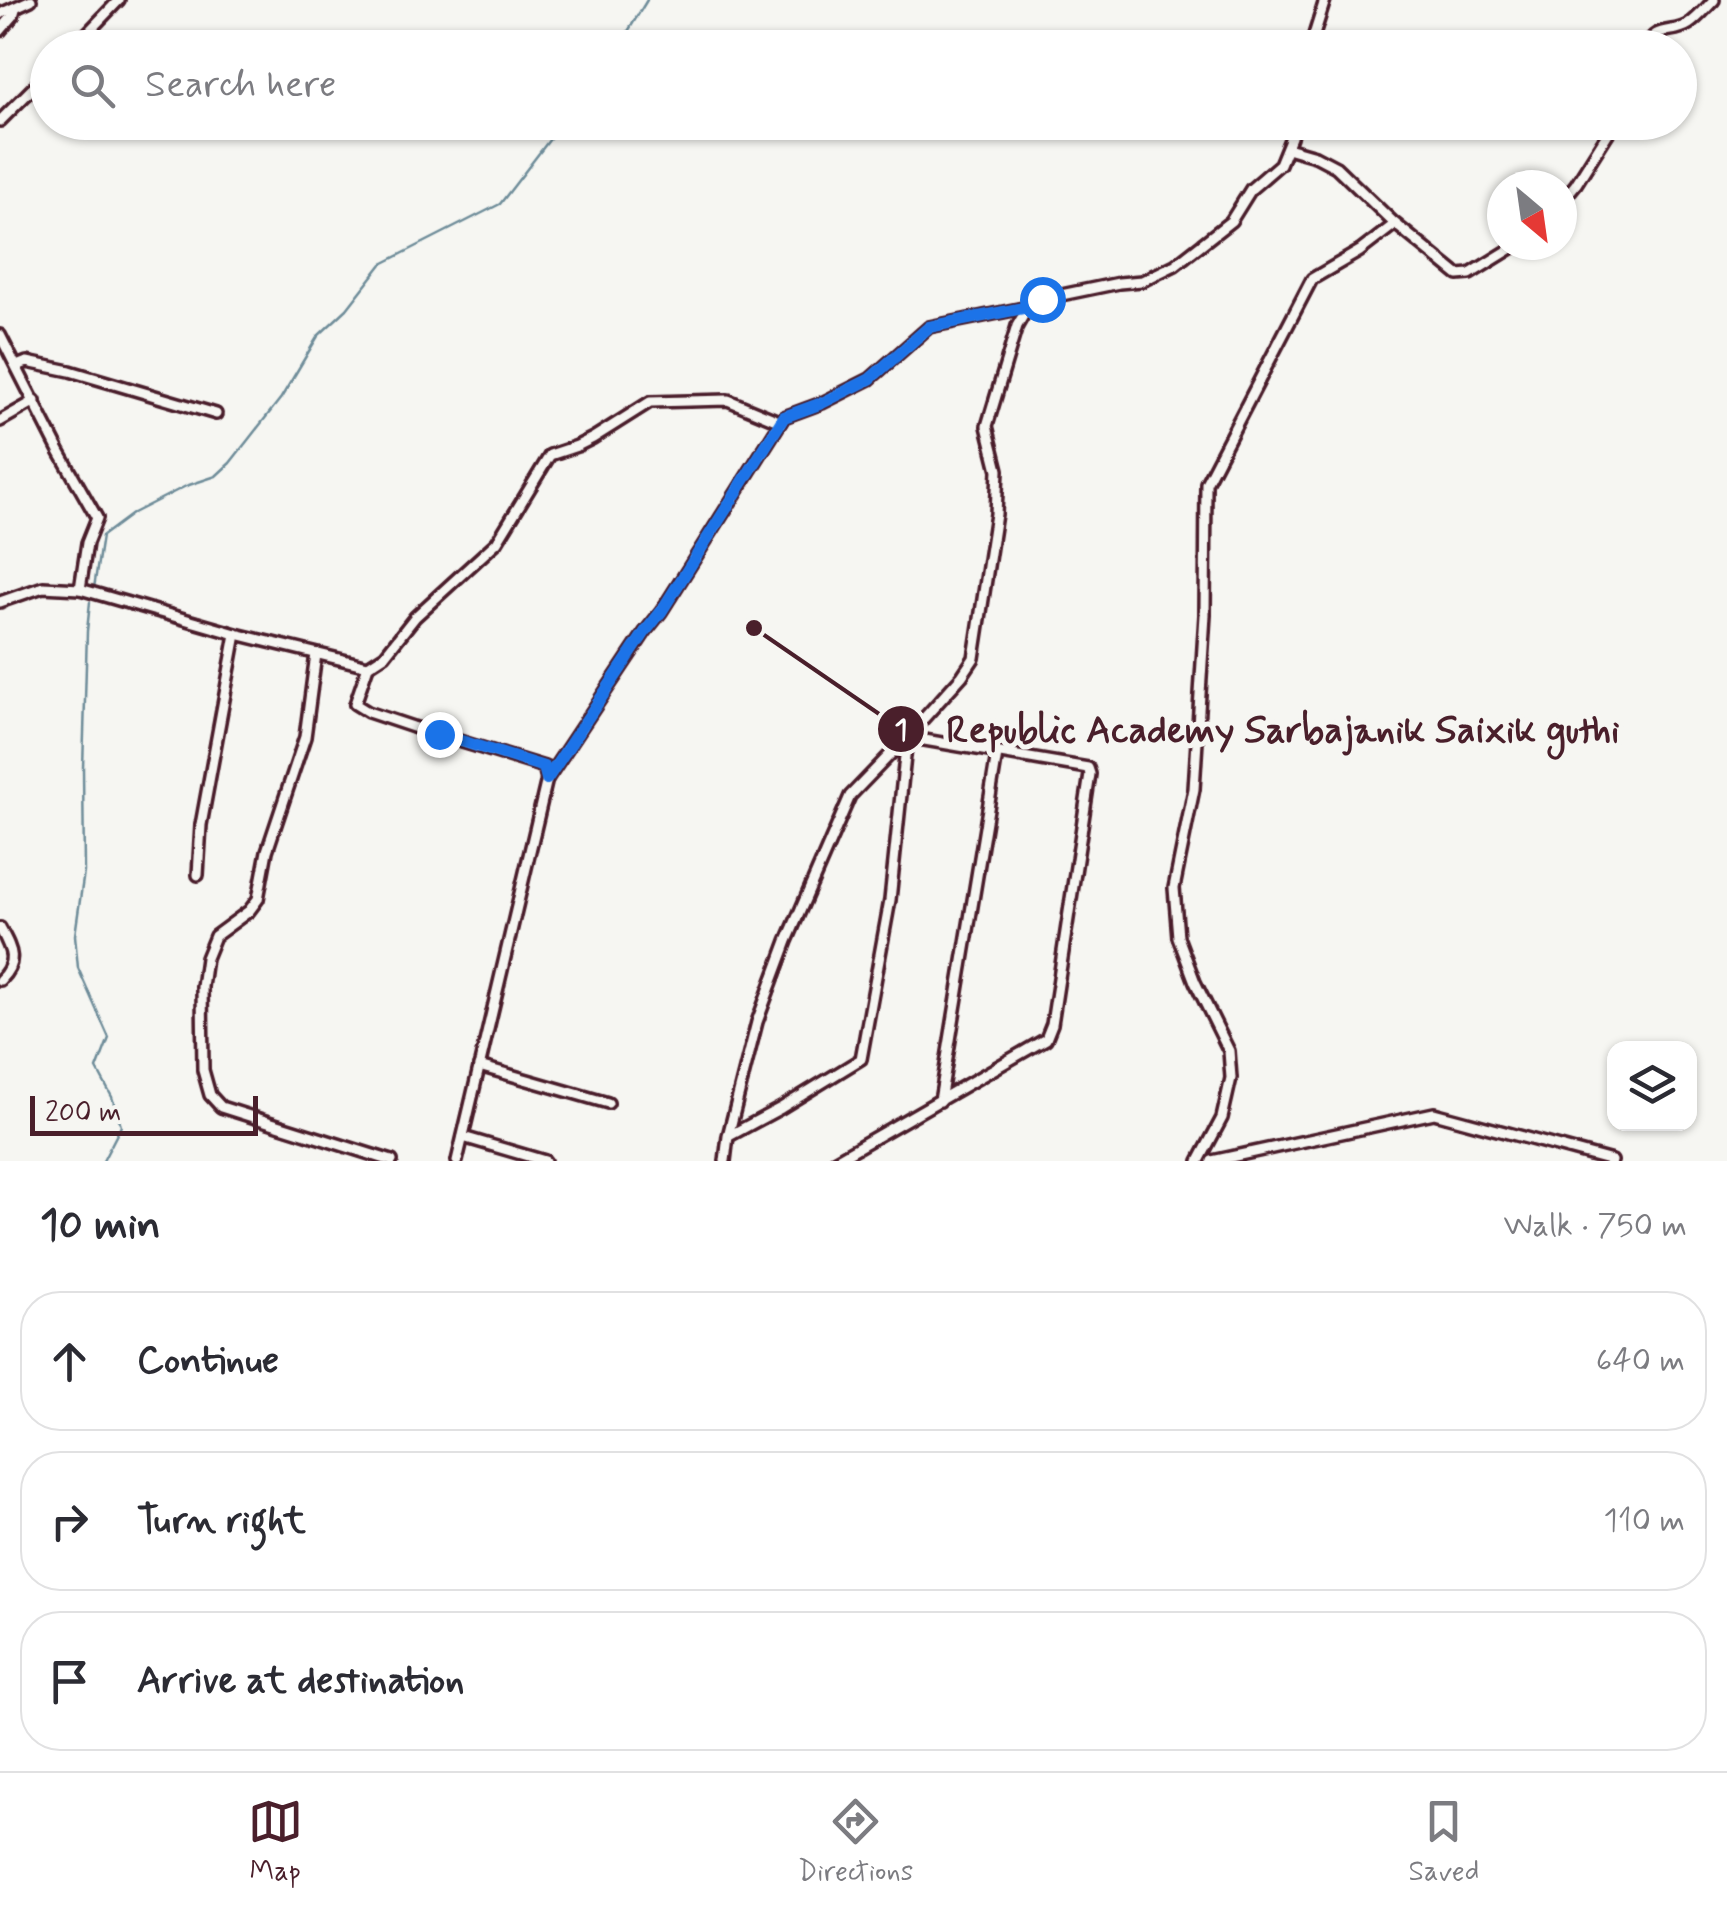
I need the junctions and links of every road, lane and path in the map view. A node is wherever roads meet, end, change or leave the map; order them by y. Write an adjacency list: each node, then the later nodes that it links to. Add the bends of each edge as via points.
1 (32, 0): 5 (street)
2 (120, 0): 7 (street)
3 (1325, 0): 8 (street)
4 (1714, 0): 9 (street, via 1686,26)
5 (15, 8): 6 (street); 10 (street)
6 (0, 14)
7 (91, 30)
8 (1316, 30)
9 (1667, 30)
10 (0, 31)
11 (30, 91): 12 (street)
12 (0, 122)
13 (1288, 140): 15 (street)
14 (1604, 140): 16 (street)
15 (1286, 148): 17 (street, via 1336,167); 19 (street, via 1231,221 1175,265 1142,280)
16 (1577, 182)
17 (1395, 224): 18 (street, via 1458,274); 48 (street, via 1312,279 1206,484 1194,789 1174,888 1178,937 1229,1051 1230,1078 1222,1118)
18 (1493, 260)
19 (1028, 307): 25 (street, via 929,327 870,379); 31 (street, via 987,426 998,470 996,514 974,658)
20 (0, 335): 21 (street)
21 (18, 366): 22 (street); 23 (street, via 70,371)
22 (35, 401): 24 (street); 26 (street, via 97,518)
23 (216, 414)
24 (0, 420)
25 (782, 422): 30 (street, via 728,400 650,402 550,455 497,542); 33 (street)
26 (80, 588): 27 (street, via 43,587); 28 (street)
27 (0, 602)
28 (236, 634): 29 (street); 34 (street)
29 (316, 654): 30 (street); 43 (street, via 306,737 258,899 215,936 206,958 203,1070 221,1107)
30 (368, 666): 33 (street, via 355,704 544,767)
31 (907, 738): 32 (street); 40 (street, via 850,796 756,1022); 40 (street, via 890,900 861,1058)
32 (997, 754): 38 (street); 38 (street, via 1090,771 1052,1024 1046,1038)
33 (547, 779): 37 (street)
34 (198, 875)
35 (0, 928): 36 (street, via 12,951)
36 (0, 980)
37 (479, 1066): 39 (street); 41 (street)
38 (940, 1101): 47 (street)
39 (608, 1103)
40 (728, 1136): 46 (street)
41 (462, 1137): 44 (street); 45 (street)
42 (1271, 1148): 49 (street); 50 (street); 51 (street, via 1434,1113)
43 (392, 1161)
44 (456, 1161)
45 (545, 1161)
46 (725, 1161)
47 (834, 1161)
48 (1199, 1161)
49 (1212, 1161)
50 (1268, 1161)
51 (1612, 1161)

